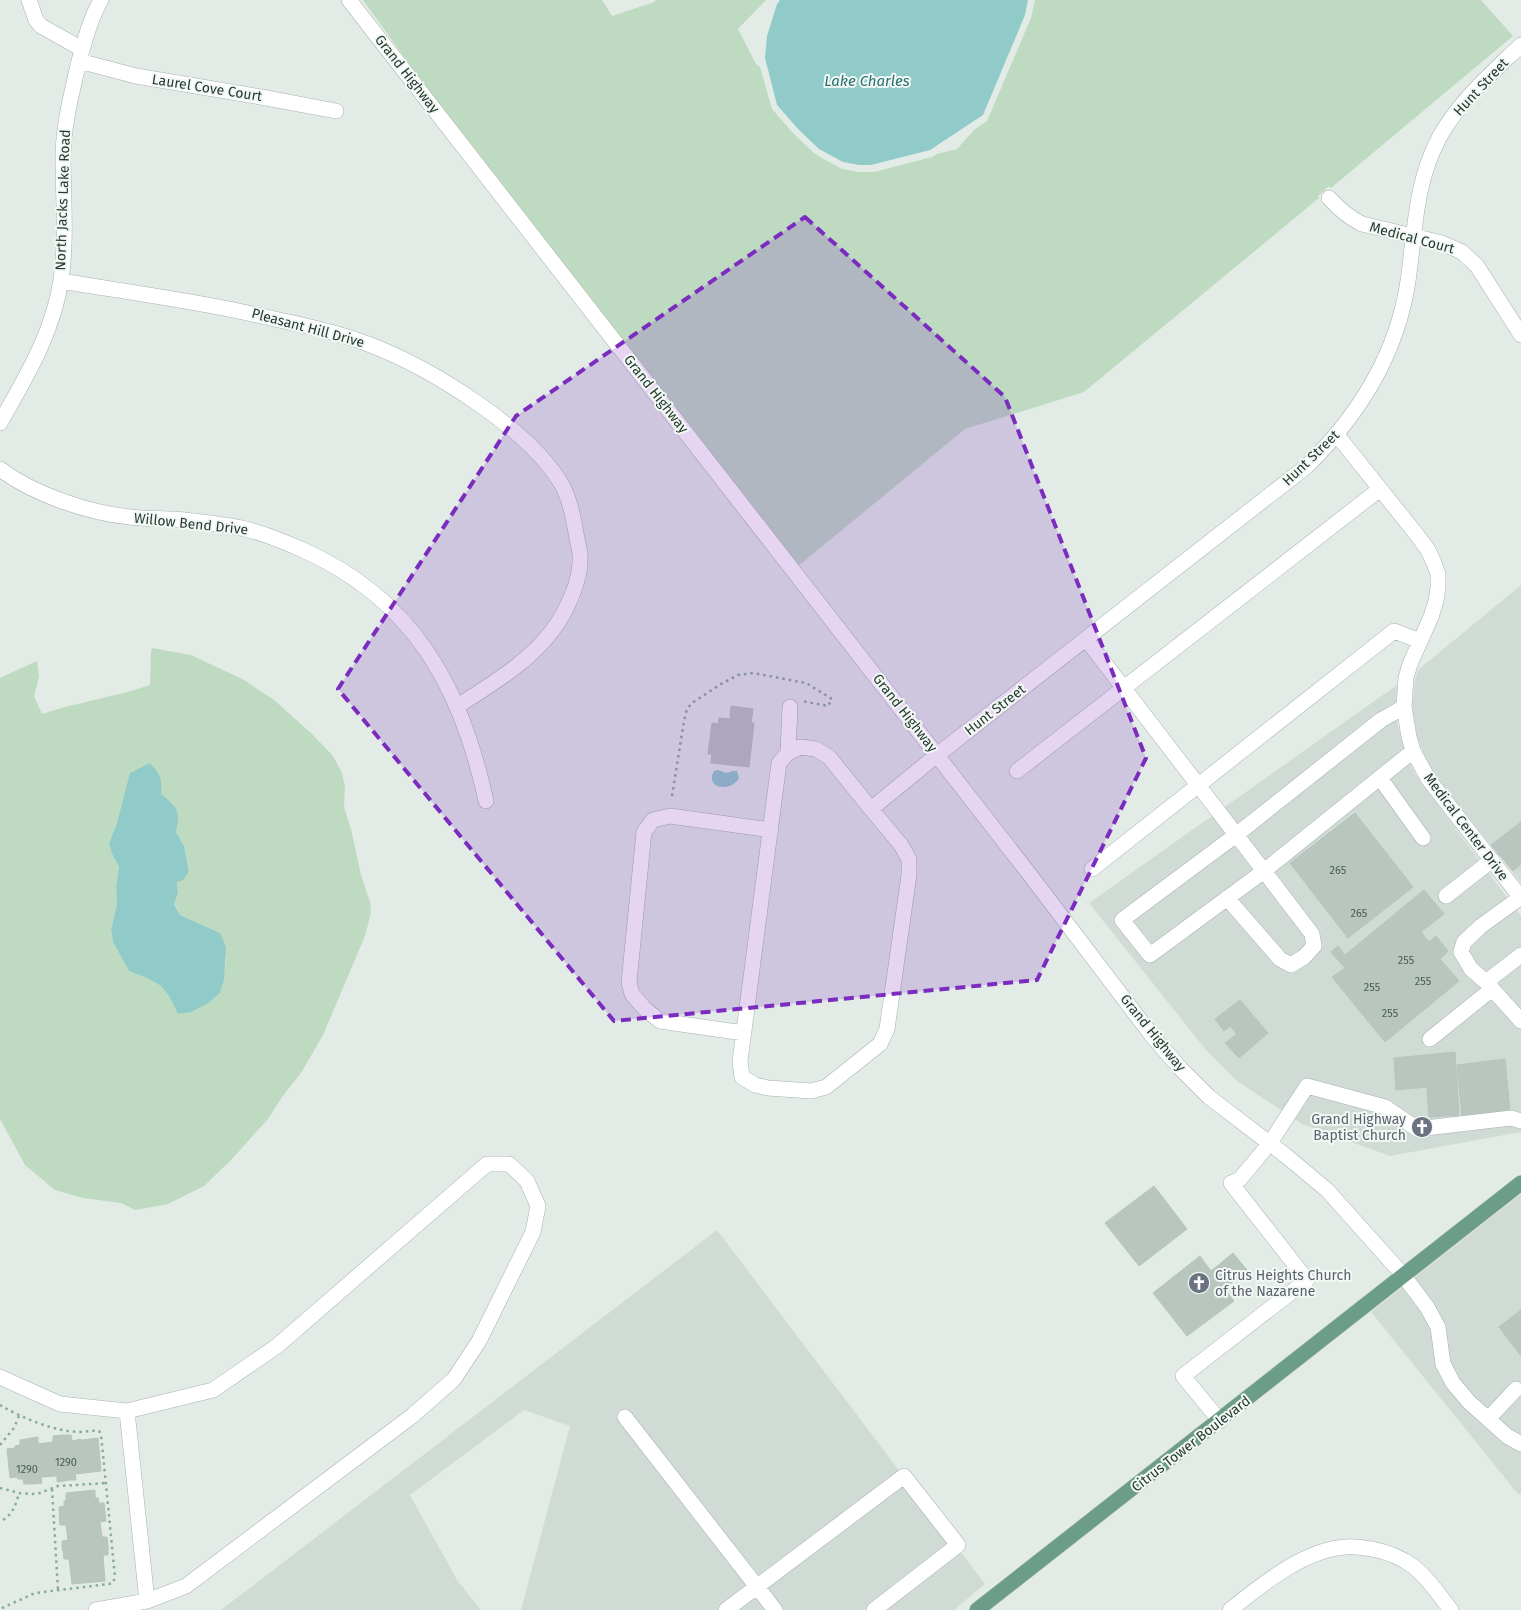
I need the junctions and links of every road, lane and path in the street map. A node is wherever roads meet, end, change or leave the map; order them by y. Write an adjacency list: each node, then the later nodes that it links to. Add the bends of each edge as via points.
1 (29, 0): 5 (street, Laurel Cove Court, via 36,20)
2 (101, 0): 5 (street, North Jacks Lake Road, via 89,24)
3 (349, 0): 23 (street, Grand Highway)
4 (1521, 45): 8 (street, Hunt Street, via 1475,90 1440,137 1420,187)
5 (80, 55): 6 (street, Laurel Cove Court, via 136,76); 9 (street, North Jacks Lake Road, via 65,129 65,239)
6 (336, 111)
7 (1329, 198): 8 (street, Medical Court, via 1362,224)
8 (1413, 236): 10 (street, Medical Court, via 1453,246 1470,258); 12 (street, Hunt Street, via 1408,282 1390,348 1361,403)
9 (61, 281): 11 (street, North Jacks Lake Road, via 42,346); 19 (street, Pleasant Hill Drive, via 240,310 368,344 406,361 488,410 546,463 562,484 569,500 580,553 576,585 557,624 536,650)
10 (1521, 335)
11 (0, 423)
12 (1337, 435): 14 (street, Medical Center Drive); 15 (street, Hunt Street, via 1290,480)
13 (0, 469): 19 (street, Willow Bend Drive, via 39,492 101,512 247,529 320,557 351,575 403,621 425,648)
14 (1380, 489): 16 (street, Medical Center Drive, via 1428,550 1438,574 1436,601); 17 (street)
15 (1086, 639): 17 (street); 23 (street, Hunt Street)
16 (1420, 641): 20 (street, Medical Center Drive, via 1406,678); 26 (street, via 1394,631)
17 (1123, 688): 24 (street); 26 (street)
18 (795, 704): 22 (street); 27 (path, via 828,706 832,698 806,684 753,673 738,675 692,703 684,720)
19 (458, 706): 28 (street, Willow Bend Drive, via 478,763)
20 (1404, 707): 21 (street, Medical Center Drive); 31 (street, via 1382,720)
21 (1413, 751): 25 (street); 33 (street, Medical Center Drive, via 1429,780)
22 (788, 752): 29 (street, via 800,746 816,749 829,757); 30 (street, via 779,763)
23 (937, 755): 29 (street, Hunt Street); 45 (street, Grand Highway, via 1153,1037 1209,1097)
24 (1016, 771)
25 (1380, 778): 32 (street); 35 (street)
26 (1198, 786): 31 (street); 34 (street)
27 (672, 796)
28 (486, 801)
29 (871, 809): 42 (street, via 909,859 889,1020 880,1044 826,1086 811,1091 768,1088 754,1085 742,1077 740,1061)
30 (771, 830): 42 (street); 42 (street, via 670,816 653,820 644,832 629,982 632,994 660,1021)
31 (1236, 835): 35 (street); 38 (street, via 1122,920 1150,955)
32 (1423, 838)
33 (1492, 860): 36 (street, Medical Center Drive); 37 (street)
34 (1092, 869)
35 (1264, 871): 38 (street); 38 (street, via 1312,934 1314,946 1304,957 1290,965 1280,959)
36 (1520, 894): 40 (street, via 1464,942 1461,952 1466,961)
37 (1446, 896)
38 (1228, 898)
39 (1521, 955): 40 (street)
40 (1489, 985): 41 (street); 43 (street)
41 (1520, 1017)
42 (744, 1033)
43 (1430, 1040)
44 (1521, 1121): 45 (street, via 1511,1118 1417,1128 1385,1107 1307,1086)
45 (1270, 1143): 47 (street, Grand Highway, via 1328,1190); 55 (street, via 1240,1179 1231,1183 1308,1280 1183,1376)
46 (1521, 1183): 47 (main road)
47 (1403, 1275): 54 (street, Grand Highway, via 1438,1327 1443,1364 1453,1383); 55 (main road, Citrus Tower Boulevard)
48 (0, 1378): 51 (street, via 60,1404)
49 (1516, 1389): 54 (street)
50 (0, 1404): 52 (path)
51 (127, 1411): 65 (street); 65 (street, via 212,1390 277,1346 487,1164 509,1164 527,1181 538,1206 533,1232 479,1341 454,1379 412,1416 186,1586)
52 (19, 1416): 57 (path); 58 (path, via 66,1430 99,1431)
53 (625, 1416): 63 (street)
54 (1488, 1419): 56 (street, Grand Highway)
55 (1220, 1422): 71 (main road, Citrus Tower Boulevard)
56 (1521, 1444)
57 (0, 1445)
58 (106, 1483): 60 (path); 64 (path, via 115,1580 109,1584)
59 (0, 1488): 61 (path)
60 (52, 1489): 61 (path, via 40,1493); 64 (path)
61 (18, 1493): 62 (path, via 14,1508)
62 (3, 1520)
63 (757, 1586): 68 (street); 69 (street); 70 (street, via 904,1476 958,1546)
64 (58, 1590): 66 (path, via 35,1593)
65 (147, 1601): 67 (street)
66 (0, 1609)
67 (96, 1610)
68 (726, 1610)
69 (775, 1610)
70 (874, 1610)
71 (976, 1610)
72 (1230, 1610): 73 (street, via 1272,1578 1305,1559 1328,1550 1360,1547 1384,1551 1413,1566)
73 (1451, 1610)

